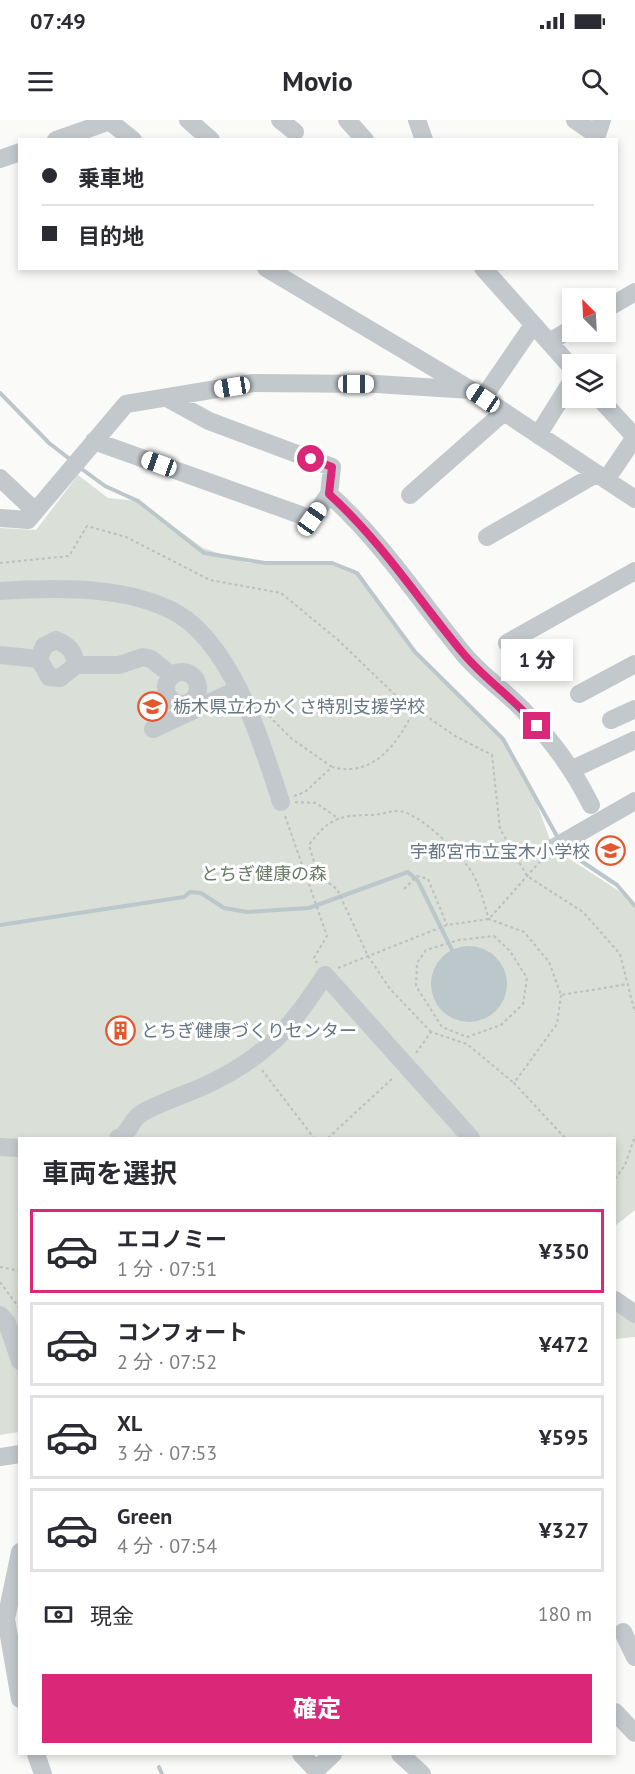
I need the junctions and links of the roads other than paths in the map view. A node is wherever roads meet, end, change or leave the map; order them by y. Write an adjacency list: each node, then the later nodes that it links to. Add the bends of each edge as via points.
1 (110, 120): 8 (street); 9 (street)
2 (188, 120): 10 (street)
3 (280, 120): 7 (street)
4 (417, 120): 11 (street)
5 (576, 120): 6 (street, via 597,135)
6 (602, 120)
7 (295, 132)
8 (61, 138)
9 (131, 138)
10 (209, 138)
11 (423, 138)
12 (18, 153): 13 (street)
13 (0, 159)
14 (269, 270): 22 (street)
15 (485, 270): 18 (street)
16 (635, 292): 17 (street)
17 (616, 303)
18 (533, 325): 20 (street); 22 (street)
19 (562, 334): 20 (street)
20 (549, 342): 21 (street)
21 (562, 357)
22 (477, 394): 24 (street, via 376,384 254,383); 26 (street)
23 (562, 397): 27 (street)
24 (167, 398): 28 (street, via 126,404); 31 (street, via 209,421 332,467)
25 (608, 408): 29 (street, via 635,437)
26 (504, 412): 27 (street); 32 (street)
27 (538, 435): 29 (street)
28 (94, 441): 31 (street, via 312,519); 34 (street)
29 (601, 477): 33 (street); 36 (street)
30 (0, 478): 34 (street)
31 (329, 494): 51 (street, via 401,572 464,655 525,712)
32 (410, 495)
33 (635, 499)
34 (35, 511): 35 (street, via 28,520)
35 (0, 518)
36 (487, 537)
37 (635, 571): 39 (street)
38 (0, 591): 45 (street, via 57,587 154,602 188,621)
39 (507, 643)
40 (0, 655): 41 (street)
41 (39, 659): 43 (street, via 50,677 60,678); 43 (street, via 44,646 56,640 74,652)
42 (635, 664): 46 (street)
43 (76, 665): 44 (street, via 119,665 143,657)
44 (170, 674)
45 (239, 689): 49 (street); 53 (street)
46 (579, 694)
47 (635, 709): 48 (street)
48 (611, 720)
49 (153, 729)
50 (635, 740): 51 (street)
51 (573, 769): 54 (street)
52 (635, 801): 55 (street)
53 (280, 802)
54 (591, 805)
55 (561, 843)
56 (123, 1137): 57 (street, via 139,1115 229,1075 271,1046 331,972)
57 (470, 1137)
58 (0, 1147): 59 (street)
59 (18, 1148)
60 (616, 1301): 61 (street)
61 (635, 1314)
62 (0, 1315): 63 (street, via 7,1323)
63 (18, 1355)
64 (18, 1455): 65 (street)
65 (0, 1457)
66 (18, 1568): 67 (street)
67 (14, 1600): 69 (street, via 6,1619)
68 (624, 1632): 70 (street)
69 (10, 1650): 71 (street)
70 (635, 1657)
71 (18, 1689)
72 (616, 1713): 73 (street)
73 (635, 1733)
74 (36, 1755): 78 (street)
75 (302, 1755): 76 (street, via 316,1770)
76 (332, 1755)
77 (401, 1755): 79 (street)
78 (43, 1774)
79 (422, 1774)

